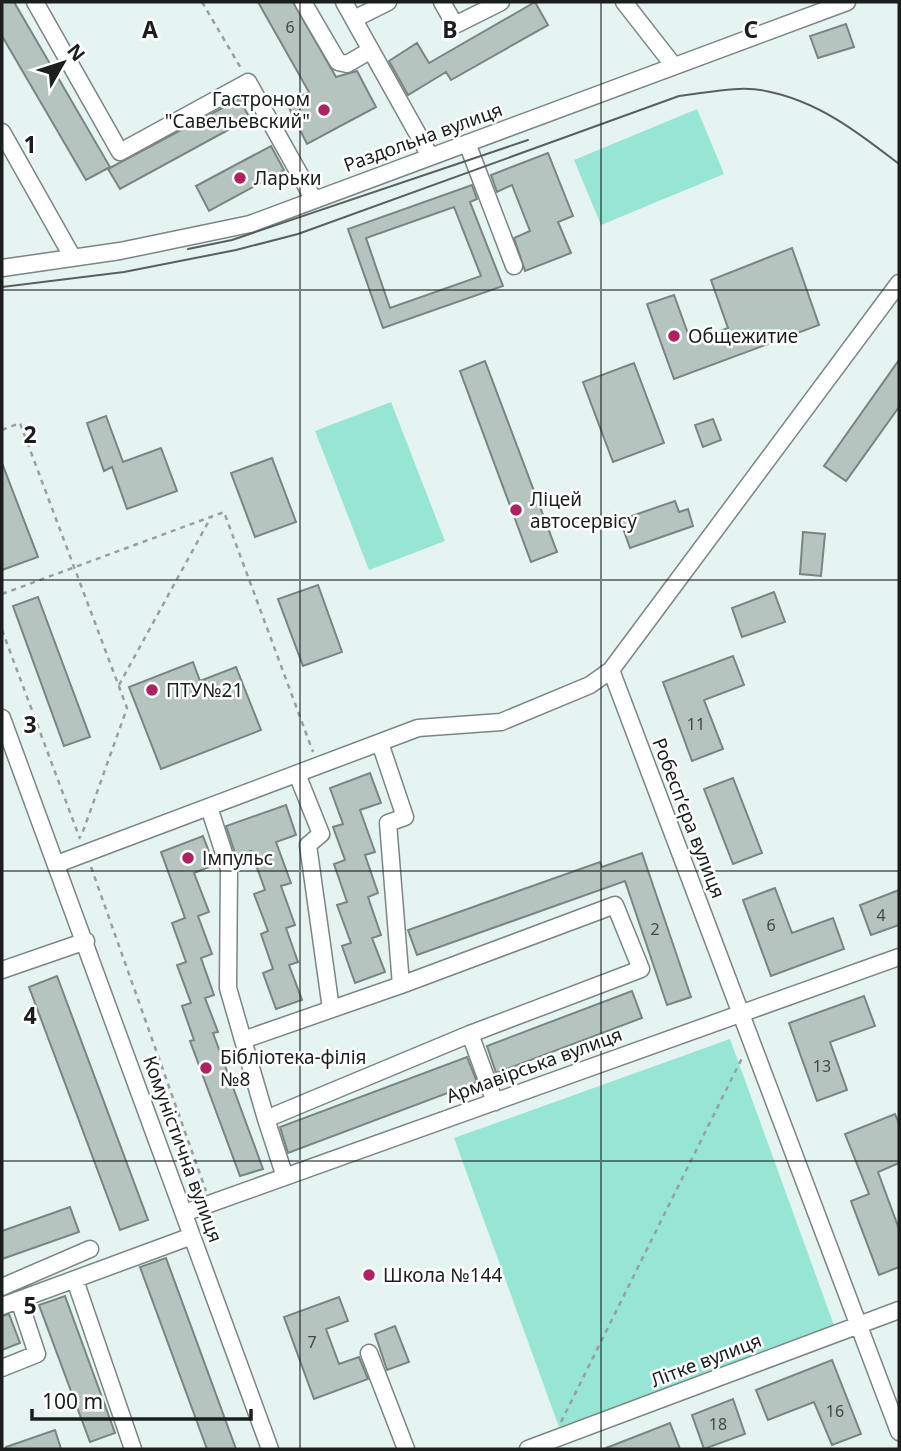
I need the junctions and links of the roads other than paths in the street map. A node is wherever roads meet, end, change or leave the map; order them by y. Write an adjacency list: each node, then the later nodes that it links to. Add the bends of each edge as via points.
1 (36, 2): 15 (street, via 120,152 248,82)
2 (303, 2): 10 (street, via 338,62 346,64)
3 (344, 2): 9 (street)
4 (388, 2): 9 (street)
5 (442, 2): 6 (street, via 455,25)
6 (501, 2)
7 (624, 2): 11 (street)
8 (847, 2): 11 (street, Раздольна вулиця)
9 (354, 19): 10 (street)
10 (371, 50): 14 (street)
11 (674, 66): 13 (street, Раздольна вулиця)
12 (2, 132): 16 (street)
13 (467, 143): 14 (street, Раздольна вулиця); 17 (street)
14 (430, 156): 15 (street, Раздольна вулиця)
15 (314, 200): 16 (street, Раздольна вулиця, via 250,223)
16 (73, 258): 18 (street, Раздольна вулиця)
17 (514, 266)
18 (2, 268)
19 (899, 284): 20 (street)
20 (611, 670): 22 (street, via 590,685 495,725 418,728); 31 (street, Робесп’єра вулиця)
21 (2, 718): 25 (street, Комуністична вулиця)
22 (380, 743): 23 (street); 29 (street, via 405,817 388,823)
23 (297, 774): 24 (street); 30 (street, via 321,834 308,845)
24 (209, 807): 25 (street, via 83,845); 33 (street, via 229,869 228,988)
25 (57, 864): 26 (street, Комуністична вулиця)
26 (86, 941): 28 (street); 37 (street, Комуністична вулиця)
27 (899, 957): 31 (street, Армавірська вулиця)
28 (2, 970)
29 (401, 985): 30 (street); 32 (street, via 615,905 640,969)
30 (331, 1009): 33 (street)
31 (741, 1013): 34 (street, Армавірська вулиця); 45 (street, Робесп’єра вулиця)
32 (470, 1034): 34 (street); 35 (street)
33 (243, 1040): 35 (street)
34 (495, 1101): 36 (street, Армавірська вулиця)
35 (266, 1119): 36 (street)
36 (285, 1177): 37 (street, Армавірська вулиця)
37 (184, 1213): 38 (street, Комуністична вулиця)
38 (192, 1236): 40 (street); 50 (street, Комуністична вулиця)
39 (90, 1249): 41 (street)
40 (75, 1280): 42 (street); 49 (street)
41 (2, 1286)
42 (19, 1300): 43 (street); 47 (street, via 37,1354)
43 (2, 1306)
44 (899, 1310): 45 (street, Літке вулиця)
45 (859, 1326): 48 (street, Робесп’єра вулиця); 52 (street, Літке вулиця)
46 (369, 1353): 51 (street)
47 (2, 1368)
48 (899, 1432)
49 (133, 1449)
50 (268, 1449)
51 (406, 1449)
52 (528, 1449)

